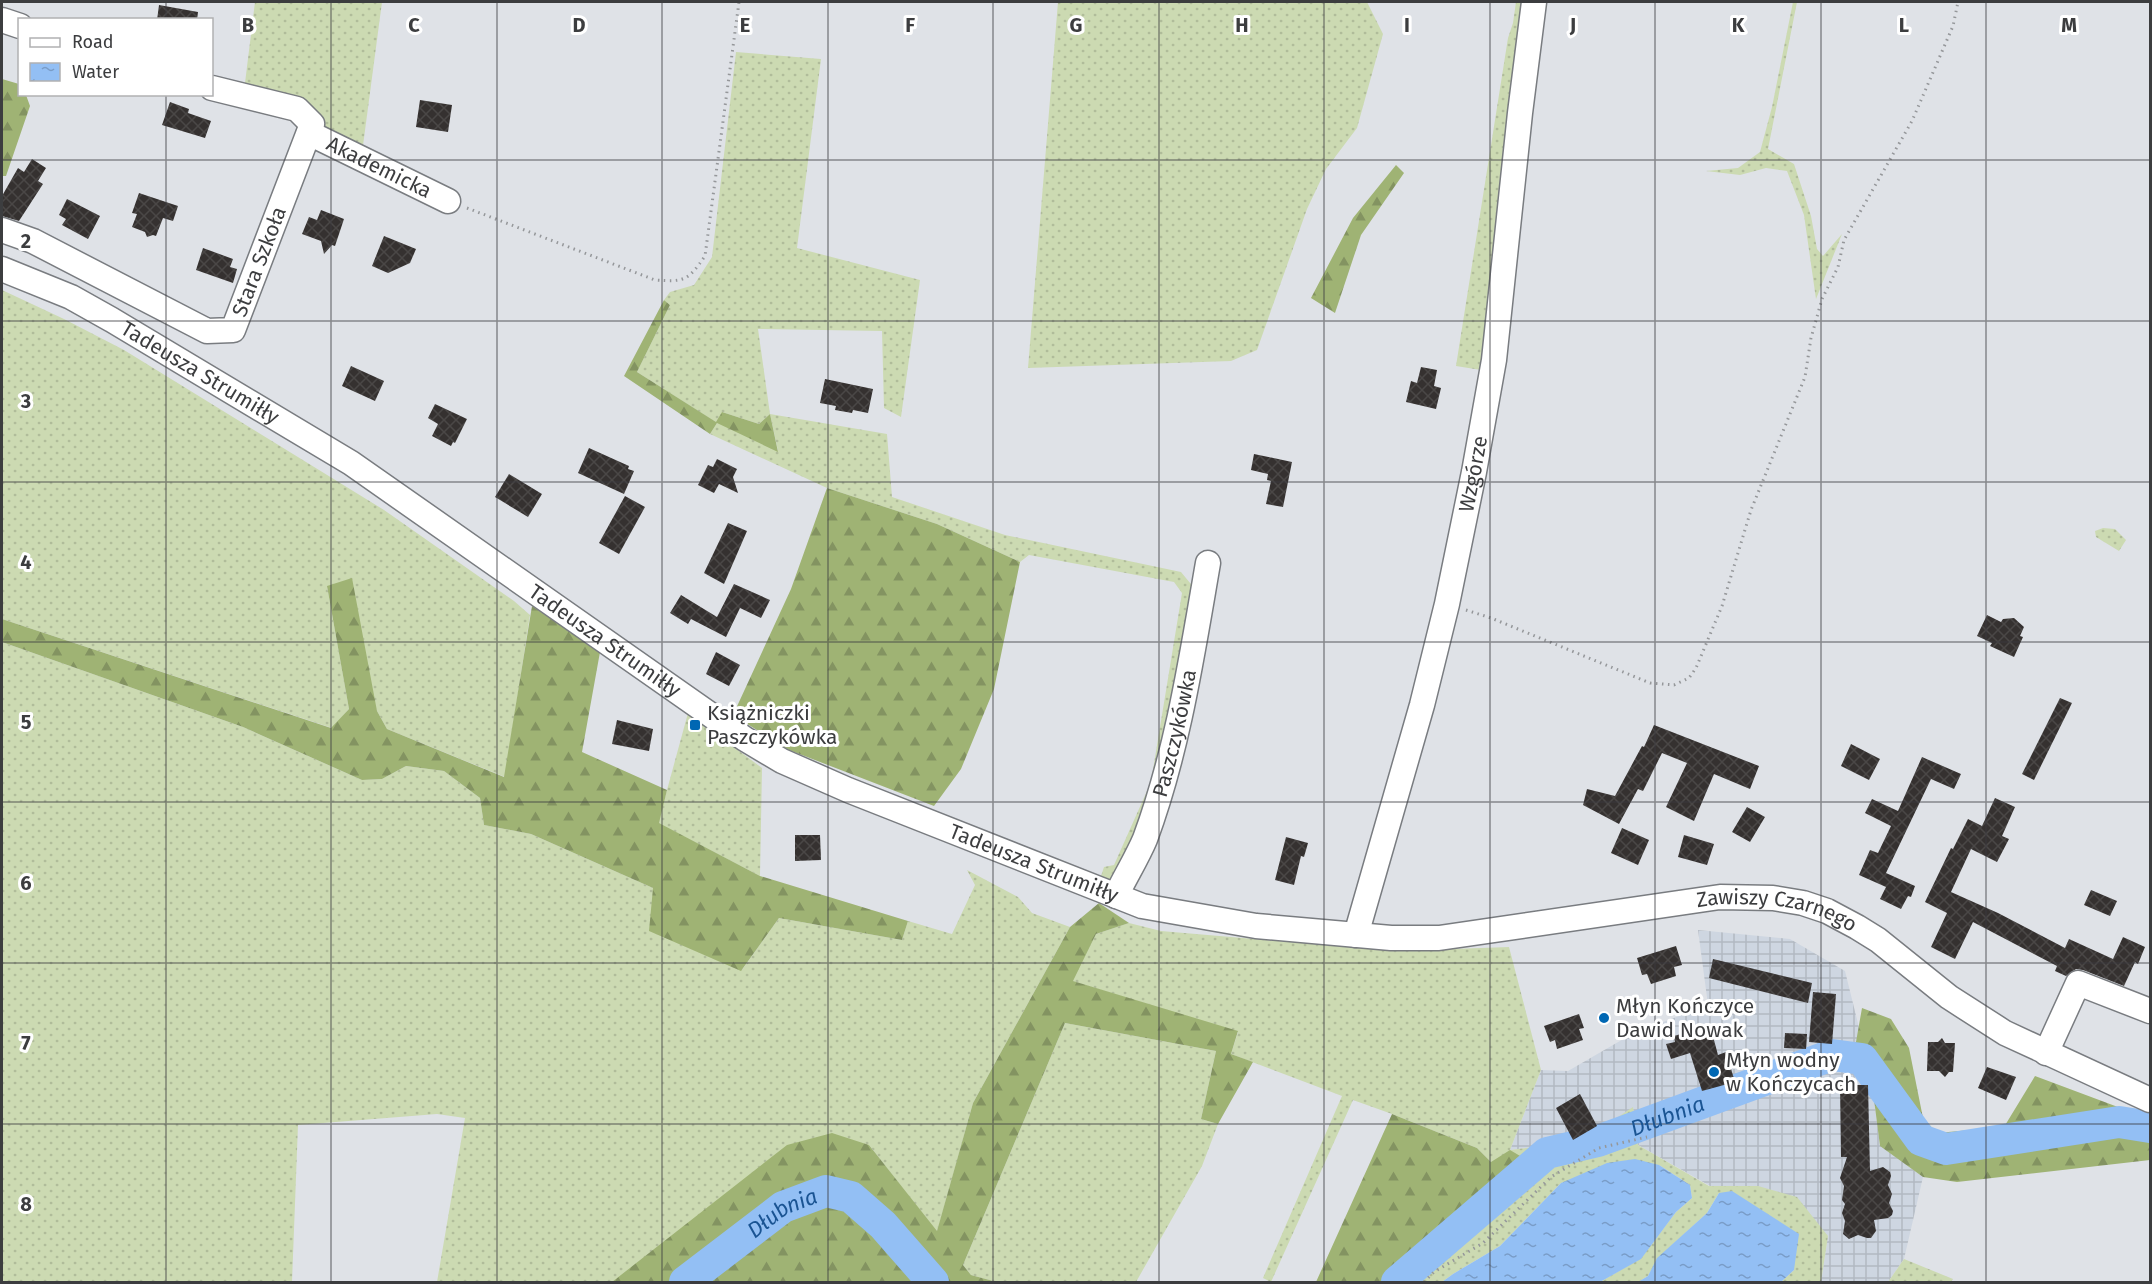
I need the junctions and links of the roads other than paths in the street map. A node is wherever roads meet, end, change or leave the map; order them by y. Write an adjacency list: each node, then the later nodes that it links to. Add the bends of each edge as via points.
1 (1534, 2): 11 (street, Wzgórze, via 1494,360 1474,472 1422,705)
2 (2, 20): 3 (street)
3 (18, 25)
4 (213, 88): 5 (street, via 297,109 312,124)
5 (309, 133): 6 (street, Akademicka); 7 (street, Stara Szkoła, via 233,330 207,331 33,241)
6 (448, 201)
7 (2, 230)
8 (2, 269): 10 (street, Tadeusza Strumiłły, via 70,297 112,320 351,463 782,761)
9 (1208, 563): 10 (street, Paszczykówka, via 1166,773 1144,841)
10 (1116, 896): 11 (street, Tadeusza Strumiłły, via 1142,906 1256,926)
11 (1356, 935): 13 (street, Zawiszy Czarnego, via 1439,938 1720,897 1803,903 1857,927 1949,998)
12 (2151, 1011): 13 (street, via 2078,983)
13 (2046, 1053): 14 (street, Zawiszy Czarnego)
14 (2151, 1100)

